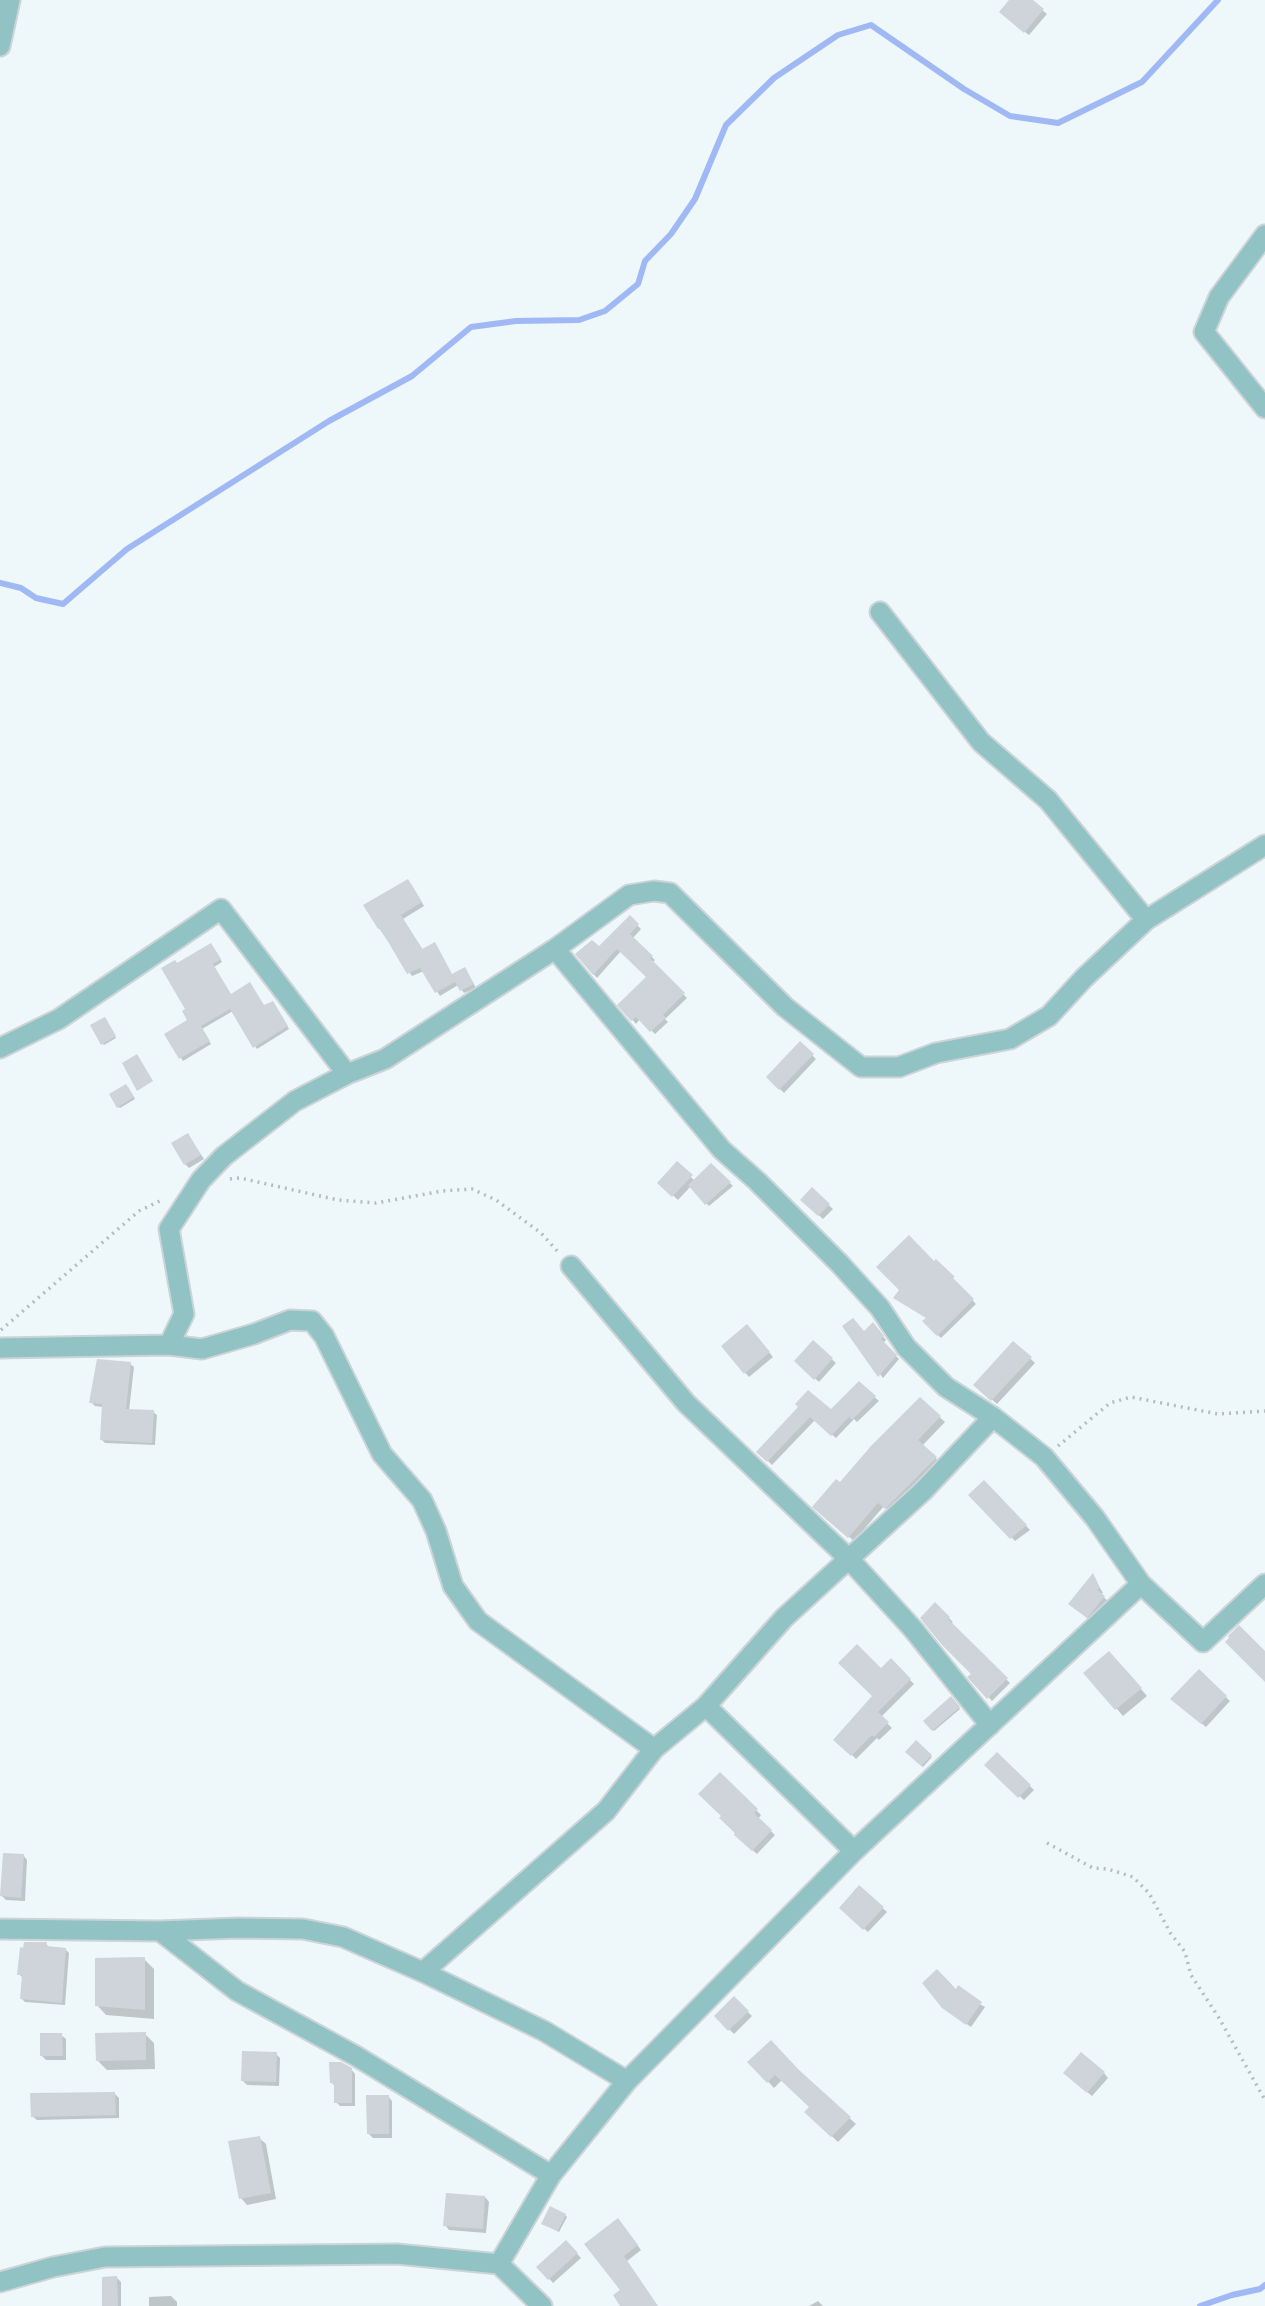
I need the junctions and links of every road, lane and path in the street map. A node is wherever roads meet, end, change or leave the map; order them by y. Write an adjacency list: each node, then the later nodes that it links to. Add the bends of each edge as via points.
1 (10, 0): 2 (street)
2 (0, 46)
3 (1265, 235): 4 (street, via 1219,297 1204,332)
4 (1265, 408)
5 (880, 612): 7 (street, via 981,742 1048,800)
6 (1265, 845): 7 (street)
7 (1146, 920): 8 (street, via 1049,1016 1010,1040 936,1053 899,1067 861,1067 785,1007 670,893 629,895)
8 (555, 949): 10 (street, via 385,1059); 18 (street, via 722,1150 840,1264 880,1308 906,1347 946,1387)
9 (0, 1048): 10 (street, via 59,1019 221,909)
10 (347, 1074): 11 (street, via 295,1101 224,1156)
11 (201, 1180): 13 (path, via 240,1178 338,1200 376,1203 472,1189 496,1200 541,1233); 15 (street, via 169,1229 184,1314)
12 (167, 1198): 14 (path, via 139,1211)
13 (571, 1266): 20 (street, via 686,1403)
14 (0, 1331)
15 (169, 1345): 16 (street); 25 (street, via 202,1349 290,1320 312,1321 324,1336 382,1454 422,1500 453,1586 478,1621)
16 (0, 1348)
17 (1265, 1411): 19 (path, via 1218,1414 1131,1397 1110,1402)
18 (993, 1417): 19 (street); 20 (street, via 923,1491)
19 (1044, 1457): 21 (street, via 1095,1518)
20 (849, 1559): 23 (street, via 785,1618); 24 (street)
21 (1141, 1584): 22 (street, via 1203,1642); 24 (street)
22 (1265, 1584)
23 (706, 1706): 25 (street); 27 (street)
24 (990, 1725): 27 (street)
25 (654, 1749): 30 (street, via 606,1811)
26 (1047, 1843): 32 (path, via 1093,1868 1133,1877 1149,1893)
27 (854, 1851): 31 (street)
28 (0, 1929): 29 (street)
29 (160, 1931): 30 (street, via 303,1929 344,1937); 33 (street, via 237,1991 356,2056)
30 (423, 1972): 31 (street, via 544,2031)
31 (626, 2081): 33 (street)
32 (1265, 2100)
33 (551, 2175): 34 (street)
34 (499, 2264): 35 (street, via 397,2254 105,2256); 36 (street)
35 (0, 2282)
36 (542, 2306)

